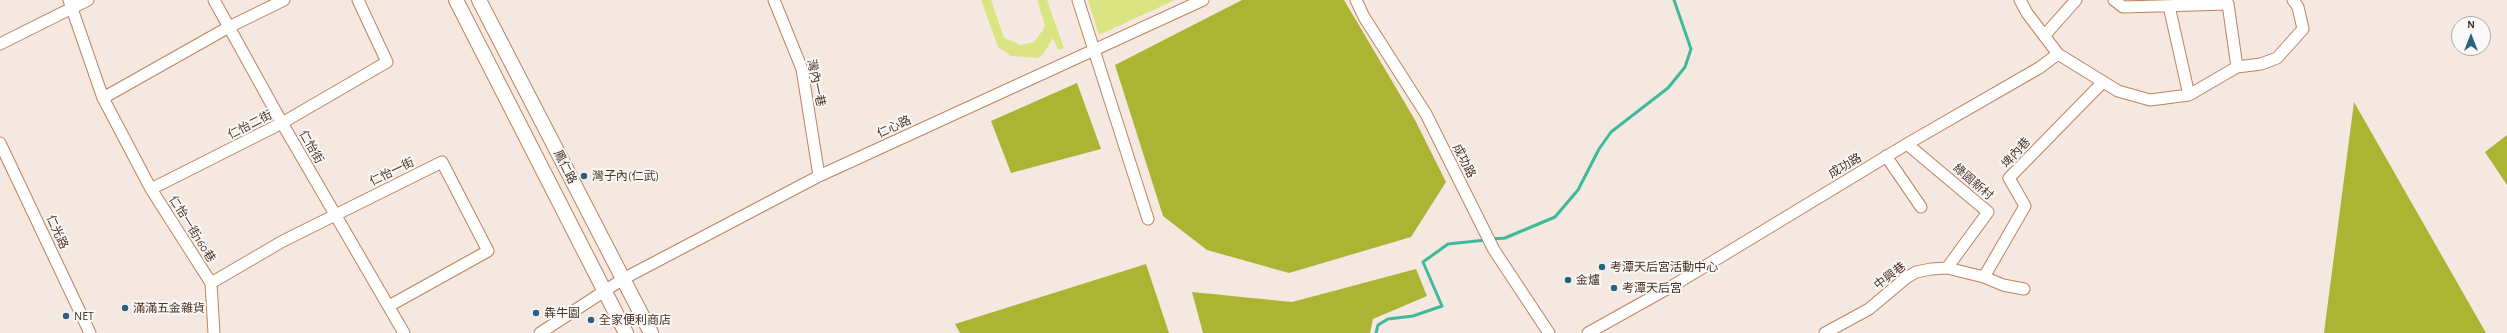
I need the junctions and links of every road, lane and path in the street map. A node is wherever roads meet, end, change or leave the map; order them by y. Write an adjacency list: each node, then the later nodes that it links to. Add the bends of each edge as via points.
1 (88, 0): 15 (street)
2 (214, 0): 17 (street, 仁怡街)
3 (284, 0): 17 (street)
4 (358, 0): 26 (street, 仁怡二街, via 387,62)
5 (456, 0): 40 (main road, 鳳仁路)
6 (479, 0): 37 (main road, 鳳仁路)
7 (774, 0): 30 (street, 灣內一巷, via 802,69)
8 (1078, 0): 20 (street)
9 (1203, 0): 20 (street, 仁心路)
10 (1356, 0): 49 (street, 成功路, via 1364,17 1426,114 1494,250)
11 (2020, 0): 18 (street)
12 (2076, 0): 18 (street)
13 (2114, 0): 16 (street, via 2123,7)
14 (2294, 0): 22 (street, via 2303,29 2294,41 2277,58 2261,64)
15 (71, 4): 19 (street); 25 (street)
16 (2169, 6): 22 (street, via 2228,4); 24 (street)
17 (229, 27): 25 (street); 26 (street, 仁怡街)
18 (2044, 36): 21 (street)
19 (0, 44)
20 (1094, 50): 30 (street, 仁心路); 34 (street)
21 (2058, 54): 23 (street); 28 (street, 成功路, via 2039,68)
22 (2237, 67): 24 (street)
23 (2103, 82): 24 (street, via 2118,91 2150,100); 36 (street, 埤內巷, via 2009,178 2024,206)
24 (2189, 96)
25 (103, 98): 31 (street)
26 (282, 123): 31 (street, 仁怡二街); 33 (street, 仁怡街)
27 (0, 143): 43 (street, 仁光路)
28 (1906, 144): 29 (street, 成功路); 35 (street, 綠園新村, via 1988,212)
29 (1886, 156): 32 (street); 42 (street, 成功路)
30 (819, 176): 37 (street, 仁心路)
31 (151, 189): 38 (street, 仁怡一街160巷)
32 (1921, 207)
33 (335, 214): 38 (street, 仁怡一街); 41 (street, 仁怡街); 41 (street, 仁怡一街, via 442,162 488,251)
34 (1148, 219)
35 (1947, 268): 36 (street, 中興巷); 50 (street, 中興巷, via 1916,272 1869,309)
36 (1984, 277): 39 (street, 中興巷, via 2003,285)
37 (623, 280): 40 (street, 仁心路); 48 (main road, 鳳仁路)
38 (211, 283): 44 (street)
39 (2024, 289)
40 (603, 291): 46 (street, 仁心路); 47 (main road, 鳳仁路)
41 (389, 306): 45 (street, 仁怡街)
42 (1596, 331)
43 (90, 333)
44 (214, 333)
45 (404, 333)
46 (540, 333)
47 (626, 333)
48 (651, 333)
49 (1549, 333)
50 (1825, 333)

